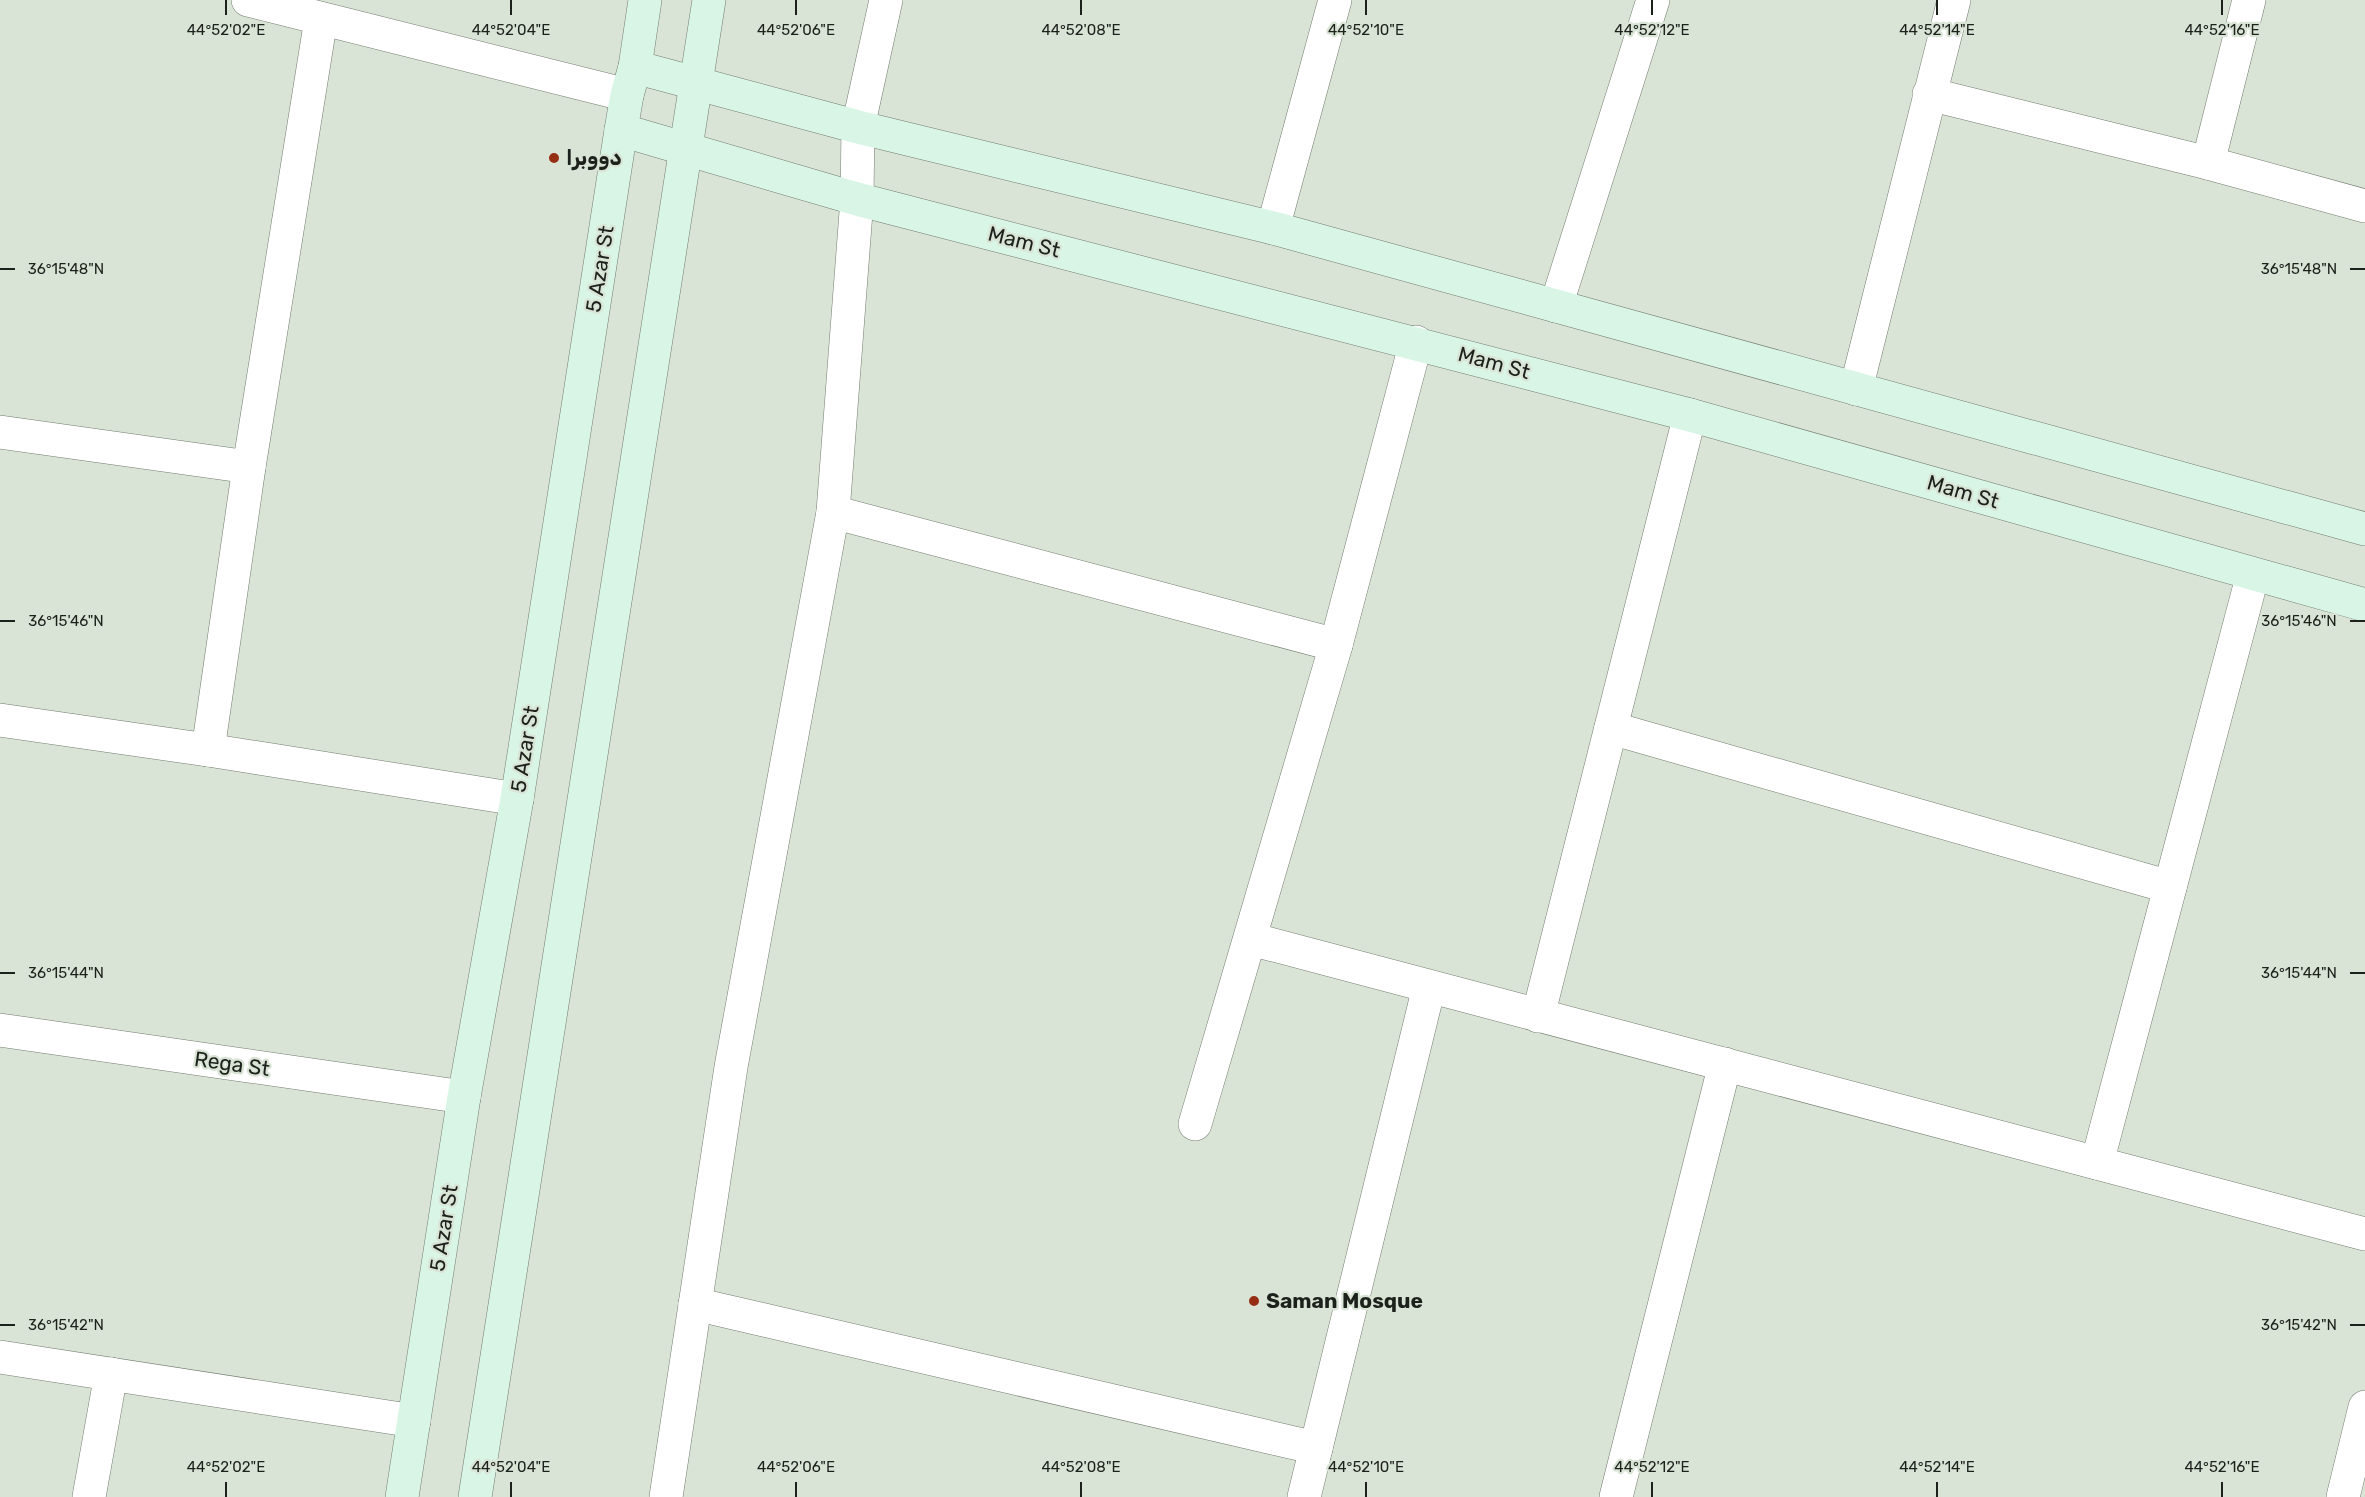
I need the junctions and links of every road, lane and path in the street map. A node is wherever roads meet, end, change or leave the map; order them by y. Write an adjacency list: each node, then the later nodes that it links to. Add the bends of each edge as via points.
1 (248, 0): 9 (street)
2 (645, 0): 10 (main road, 5 Azar St)
3 (709, 0): 11 (main road)
4 (886, 0): 13 (street)
5 (1335, 0): 19 (street)
6 (1653, 0): 20 (street)
7 (1954, 0): 12 (street)
8 (2249, 0): 16 (street)
9 (321, 19): 10 (street); 25 (street)
10 (631, 81): 11 (main road); 14 (main road, 5 Azar St)
11 (695, 83): 13 (main road); 15 (main road)
12 (1929, 94): 16 (street); 22 (street)
13 (858, 127): 17 (street); 19 (main road)
14 (621, 130): 15 (main road, Mam St); 34 (main road, 5 Azar St)
15 (686, 148): 17 (main road, Mam St); 53 (main road)
16 (2208, 163): 18 (street)
17 (857, 199): 21 (main road, Mam St); 26 (street)
18 (2365, 206)
19 (1273, 228): 20 (main road)
20 (1556, 306): 22 (main road)
21 (1416, 342): 23 (main road, Mam St); 30 (street)
22 (1856, 389): 27 (main road)
23 (1690, 415): 28 (main road, Mam St); 32 (street)
24 (0, 432): 25 (street)
25 (249, 467): 33 (street)
26 (833, 512): 30 (street); 45 (street, via 731,1067)
27 (2365, 529)
28 (2253, 574): 29 (main road, Mam St); 35 (street)
29 (2365, 605)
30 (1336, 645): 36 (street)
31 (0, 720): 33 (street)
32 (1611, 728): 35 (street); 38 (street)
33 (208, 750): 34 (street)
34 (517, 799): 41 (main road, 5 Azar St)
35 (2170, 887): 43 (street)
36 (1251, 939): 37 (street); 42 (street)
37 (1429, 987): 38 (street); 50 (street)
38 (1538, 1016): 40 (street)
39 (0, 1030): 41 (street, Rega St)
40 (1725, 1064): 43 (street); 56 (street)
41 (464, 1097): 49 (main road, 5 Azar St)
42 (1195, 1124)
43 (2097, 1163): 44 (street)
44 (2365, 1234)
45 (695, 1304): 50 (street); 54 (street)
46 (0, 1357): 47 (street)
47 (111, 1374): 49 (street); 51 (street)
48 (2365, 1407): 57 (street)
49 (414, 1421): 52 (main road, 5 Azar St)
50 (1316, 1449): 55 (street)
51 (89, 1497)
52 (402, 1497)
53 (475, 1497)
54 (666, 1497)
55 (1304, 1497)
56 (1616, 1497)
57 (2343, 1497)

